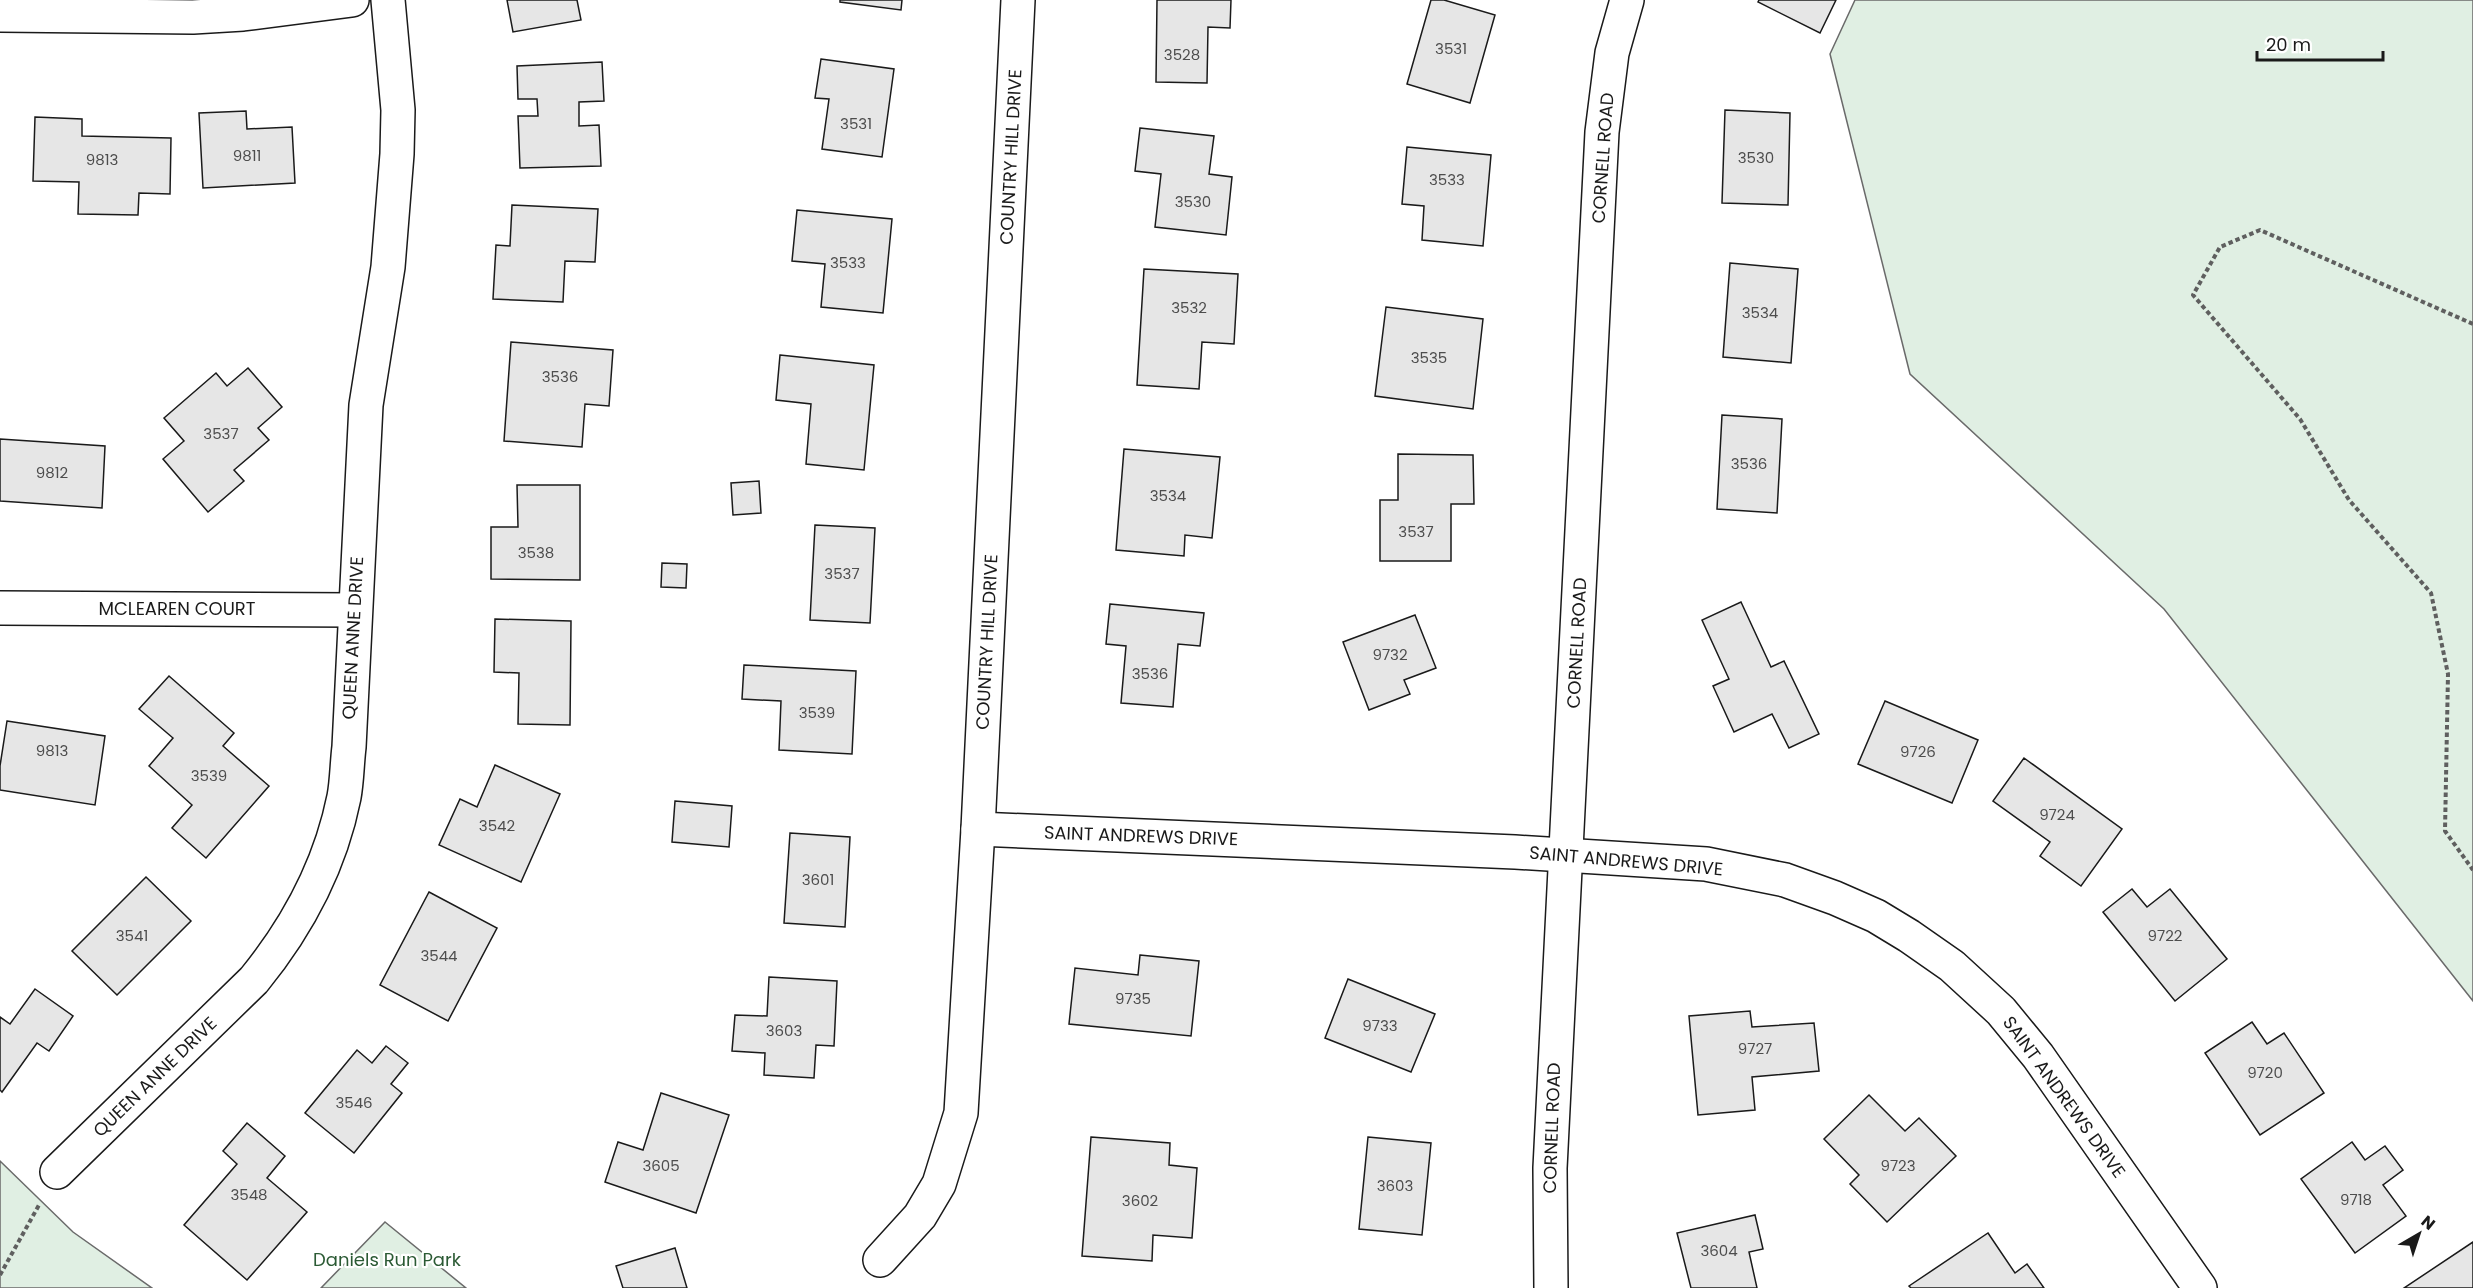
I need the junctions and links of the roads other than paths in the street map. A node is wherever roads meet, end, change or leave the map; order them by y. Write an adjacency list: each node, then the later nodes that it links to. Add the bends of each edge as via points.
1 (352, 0): 5 (street, via 193,17)
2 (388, 0): 7 (street, QUEEN ANNE DRIVE, via 398,110 397,154 388,267 366,405)
3 (1018, 0): 8 (street, COUNTRY HILL DRIVE)
4 (1627, 0): 9 (street, CORNELL ROAD, via 1612,53 1602,132)
5 (0, 15)
6 (0, 609): 7 (street, MCLEAREN COURT)
7 (354, 610): 10 (street, QUEEN ANNE DRIVE, via 344,796 331,846 309,901 254,980)
8 (978, 829): 9 (street, SAINT ANDREWS DRIVE); 11 (street, COUNTRY HILL DRIVE, via 961,1113 939,1184 920,1216)
9 (1564, 855): 12 (street, CORNELL ROAD, via 1550,1168); 13 (street, SAINT ANDREWS DRIVE, via 1706,864 1785,880 1876,916 1909,936 1952,966 2001,1011 2038,1056)
10 (57, 1172)
11 (880, 1260)
12 (1551, 1288)
13 (2200, 1288)

